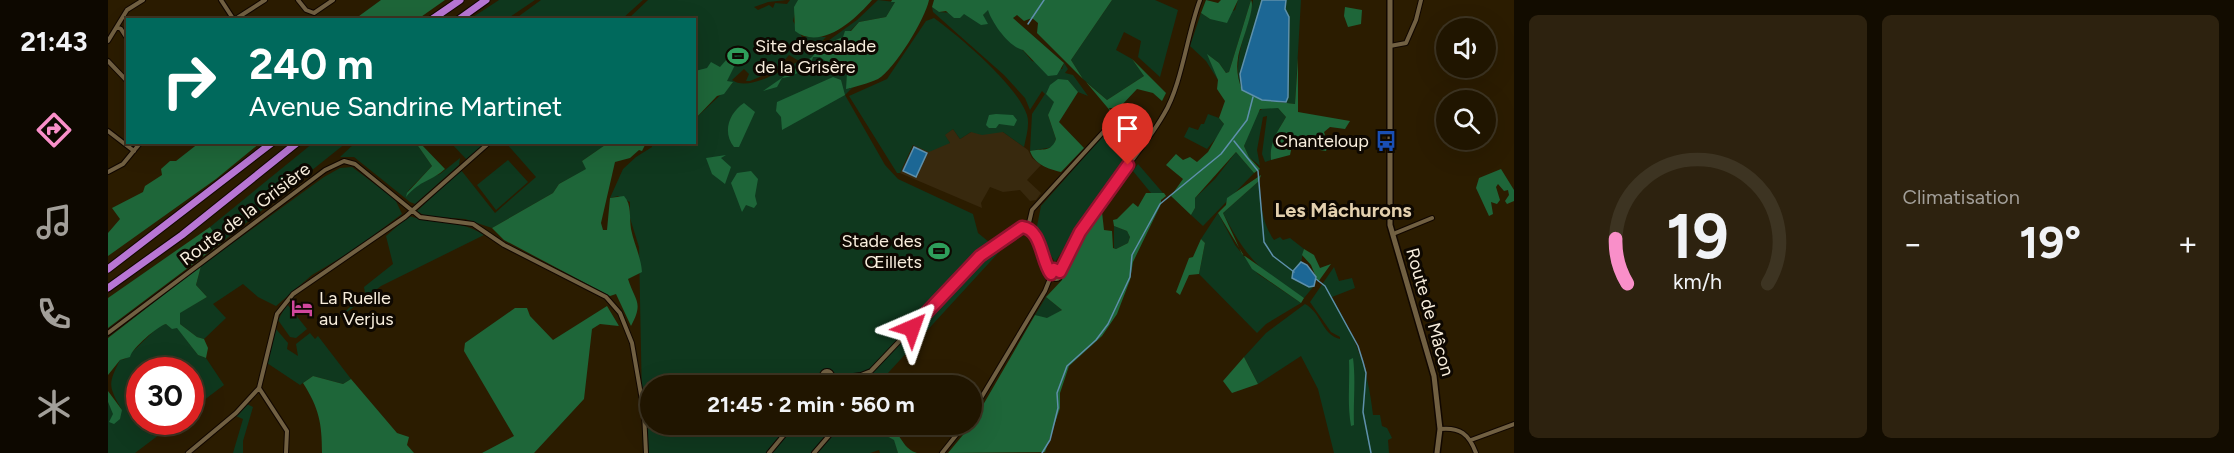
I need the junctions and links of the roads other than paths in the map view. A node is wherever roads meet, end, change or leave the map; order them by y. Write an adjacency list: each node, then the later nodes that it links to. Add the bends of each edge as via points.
1 (143, 0): 15 (street, via 126,10)
2 (221, 0): 11 (street)
3 (265, 0): 12 (street)
4 (298, 0): 5 (street, via 314,13)
5 (333, 0)
6 (460, 0): 13 (highway)
7 (486, 0): 14 (highway)
8 (1200, 0): 22 (street, via 1171,101)
9 (1390, 0): 18 (street, Route de Mâcon)
10 (1421, 0): 18 (street, via 1406,43)
11 (233, 18)
12 (237, 18)
13 (435, 18)
14 (461, 18)
15 (117, 27): 16 (street); 17 (street)
16 (126, 36)
17 (108, 41)
18 (1390, 46): 32 (street, Route de Mâcon)
19 (108, 61): 20 (street)
20 (126, 80)
21 (108, 131): 27 (street)
22 (1148, 139): 31 (street, via 1128,122 1116,118 1032,210); 34 (street, via 1092,213)
23 (139, 144): 27 (street)
24 (270, 144): 35 (highway)
25 (296, 144): 40 (highway, via 182,235)
26 (488, 144): 29 (street)
27 (134, 151): 28 (street, via 123,164)
28 (108, 172)
29 (413, 210): 42 (street, Route de la Grisière, via 356,164 335,164); 47 (street, via 357,253 301,288 282,306); 57 (street, Route de la Grisière, via 433,220 473,224 613,304 632,343 644,412)
30 (1432, 218): 32 (street)
31 (1028, 227): 33 (street); 46 (street, via 1019,228 980,256 871,371)
32 (1392, 234): 50 (street, Route de Mâcon, via 1429,356)
33 (1043, 255): 36 (street); 38 (street)
34 (1067, 256): 36 (street); 37 (street)
35 (108, 269)
36 (1055, 269): 37 (street); 38 (street)
37 (1060, 272): 39 (street)
38 (1051, 275): 39 (street); 41 (street)
39 (1056, 279): 41 (street)
40 (108, 288)
41 (1045, 291): 48 (street)
42 (108, 333)
43 (831, 373): 44 (street, via 825,371); 45 (street)
44 (824, 375)
45 (842, 375)
46 (861, 375)
47 (259, 388): 55 (street); 56 (street, via 287,431)
48 (982, 396)
49 (1514, 424): 54 (street)
50 (1440, 429): 54 (street, via 1460,430); 61 (street, Route de Mâcon)
51 (784, 435): 58 (street)
52 (830, 435): 59 (street)
53 (956, 435): 60 (street)
54 (1471, 440): 62 (street)
55 (188, 453)
56 (286, 453)
57 (646, 453)
58 (769, 453)
59 (814, 453)
60 (942, 453)
61 (1437, 453)
62 (1476, 453)

